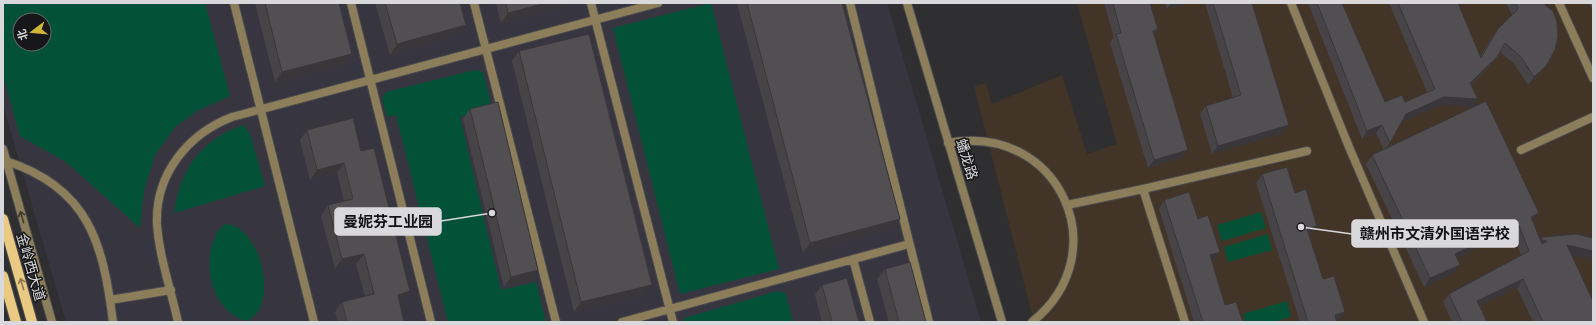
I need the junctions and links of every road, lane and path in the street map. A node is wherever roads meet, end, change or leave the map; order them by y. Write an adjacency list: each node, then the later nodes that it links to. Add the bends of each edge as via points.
1 (234, 3): 14 (street)
2 (351, 3): 13 (street)
3 (474, 3): 11 (street)
4 (591, 3): 10 (street)
5 (658, 3): 10 (street)
6 (850, 3): 24 (street)
7 (907, 3): 16 (street, 蟠龙路)
8 (1291, 3): 45 (street)
9 (1559, 3): 12 (street)
10 (595, 19): 11 (street); 29 (street)
11 (486, 49): 13 (street); 37 (street)
12 (1593, 78)
13 (370, 80): 14 (street); 36 (street)
14 (261, 110): 27 (street, via 232,117 209,127 188,143 171,166 160,193 157,223); 35 (street)
15 (1593, 117): 19 (street)
16 (948, 143): 22 (street, via 962,140 990,141 1028,156 1058,186); 42 (street, 蟠龙路)
17 (3, 150): 20 (street)
18 (1308, 150): 21 (street)
19 (1521, 150)
20 (6, 161): 28 (street, via 36,172 49,180 83,214 102,254); 32 (street, one-way to 20)
21 (1143, 189): 22 (street); 44 (street)
22 (1067, 205): 43 (street, via 1074,239 1070,267 1059,293)
23 (3, 219): 31 (main road, 金岭西大道, one-way to 23)
24 (909, 244): 25 (street); 41 (street)
25 (853, 259): 29 (street); 40 (street)
26 (3, 276): 30 (main road)
27 (171, 290): 28 (street); 34 (street)
28 (110, 300): 33 (street)
29 (670, 309): 38 (street); 39 (street)
30 (16, 322)
31 (32, 322)
32 (52, 322)
33 (113, 322)
34 (178, 322)
35 (314, 322)
36 (431, 322)
37 (556, 322)
38 (622, 322)
39 (673, 322)
40 (870, 322)
41 (929, 322)
42 (1002, 322)
43 (1032, 322)
44 (1185, 322)
45 (1424, 322)

